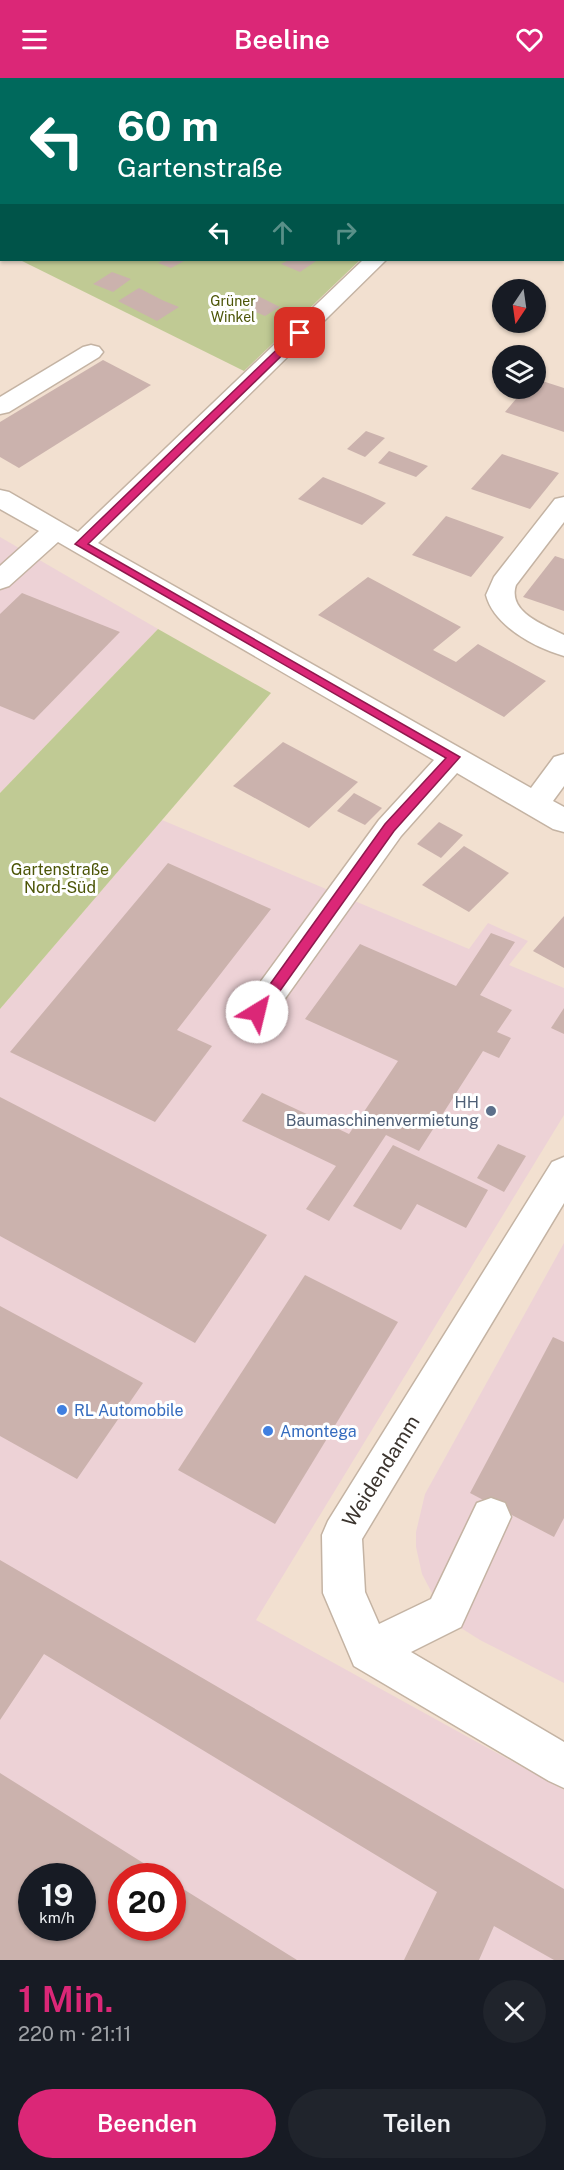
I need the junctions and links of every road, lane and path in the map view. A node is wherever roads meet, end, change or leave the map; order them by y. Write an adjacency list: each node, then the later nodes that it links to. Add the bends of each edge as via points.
1 (374, 261): 7 (street)
2 (91, 352): 3 (street)
3 (0, 407)
4 (0, 498): 6 (street)
5 (564, 505): 9 (street, via 503,582 499,596 513,618)
6 (56, 530): 7 (street); 8 (street)
7 (81, 544): 10 (street)
8 (0, 580)
9 (564, 647)
10 (454, 757): 12 (street); 14 (street, via 390,828)
11 (564, 764): 12 (street)
12 (535, 805): 13 (street)
13 (564, 821)
14 (257, 1012)
15 (564, 1172): 17 (street, Weidendamm, via 342,1535 344,1593)
16 (491, 1517): 17 (street, via 446,1613)
17 (369, 1651): 18 (street)
18 (564, 1766)

